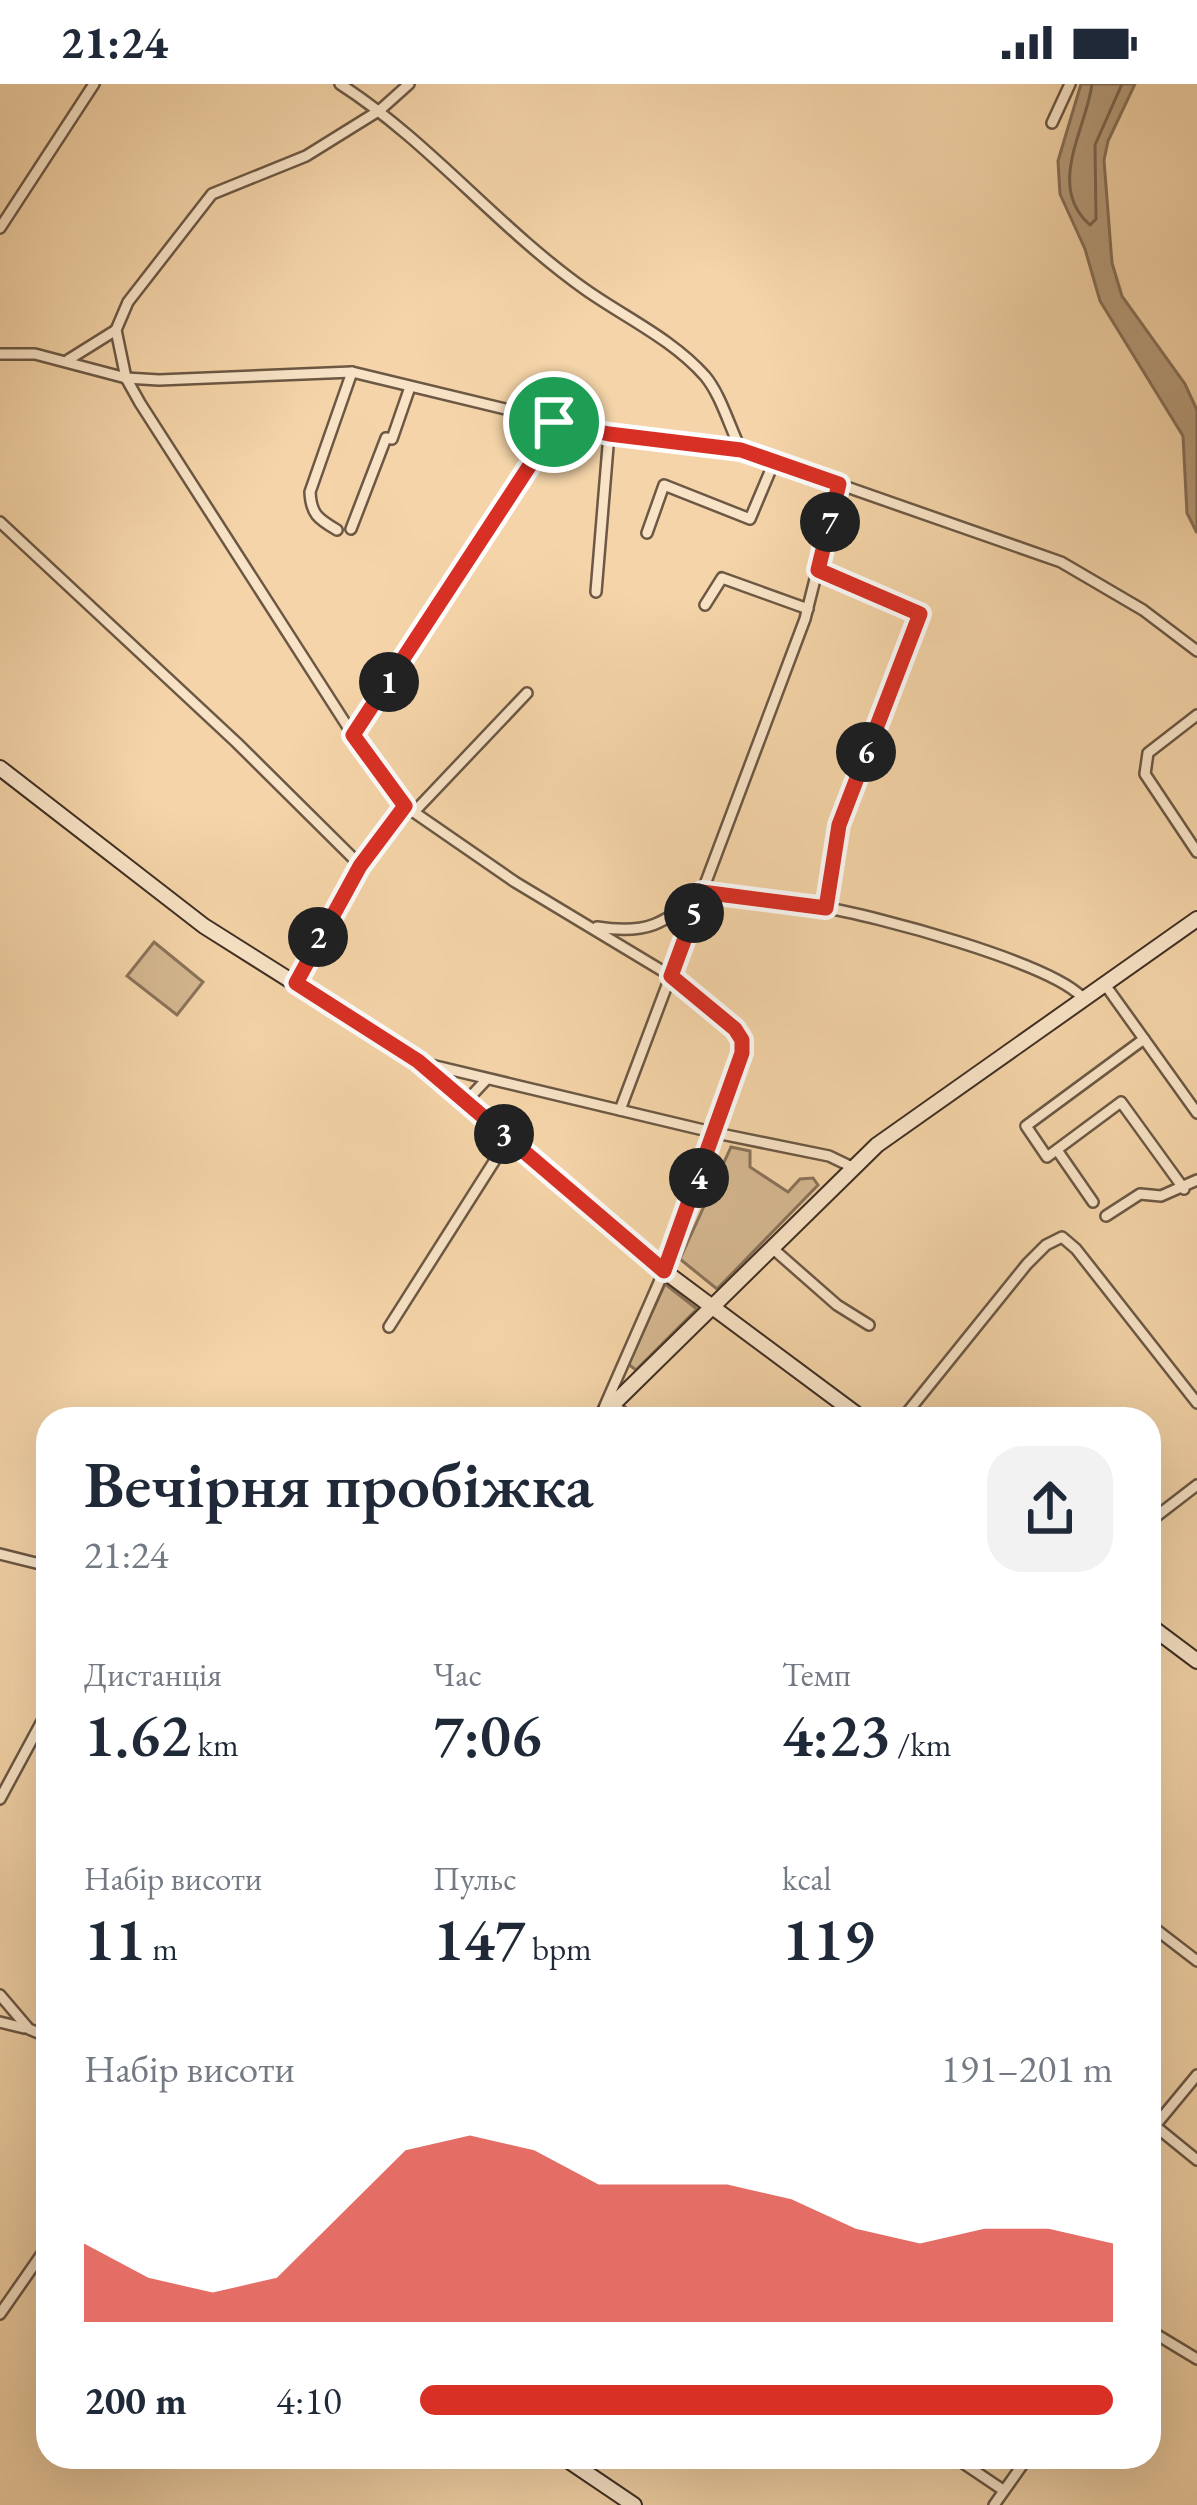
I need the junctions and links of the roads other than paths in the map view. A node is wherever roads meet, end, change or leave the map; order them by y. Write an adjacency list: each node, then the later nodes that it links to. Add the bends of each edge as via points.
1 (94, 84): 7 (street)
2 (340, 84): 5 (street)
3 (410, 84): 5 (street)
4 (1070, 84): 6 (street)
5 (380, 110): 8 (street, via 306,156 212,194 128,302); 16 (street, via 514,231 706,378)
6 (1052, 123)
7 (0, 228)
8 (116, 330): 10 (street); 12 (street)
9 (0, 354): 10 (street)
10 (68, 360): 12 (street)
11 (352, 372): 12 (street); 13 (street); 21 (street, via 310,492 316,518)
12 (126, 377): 30 (street)
13 (410, 387): 14 (street); 20 (street)
14 (554, 422): 15 (street); 30 (street)
15 (609, 434): 16 (street); 24 (street)
16 (741, 450): 17 (street)
17 (774, 462): 18 (street); 22 (street, via 750,519 664,485)
18 (839, 484): 23 (street); 27 (street, via 1061,562)
19 (0, 522): 34 (street)
20 (351, 529)
21 (337, 530)
22 (647, 533)
23 (818, 570): 26 (street); 36 (street, via 920,614 839,825)
24 (596, 592)
25 (706, 605): 26 (street, via 722,578)
26 (808, 609): 35 (street)
27 (1197, 651)
28 (527, 693): 32 (street)
29 (1197, 715): 33 (street, via 1148,753 1144,774)
30 (353, 735): 32 (street)
31 (0, 768): 40 (main road, via 204,926)
32 (409, 809): 34 (street); 38 (street)
33 (1197, 852)
34 (360, 866): 40 (street)
35 (702, 892): 36 (street); 38 (street, via 666,922 630,932); 39 (street)
36 (826, 908): 42 (street, via 997,954 1069,983)
37 (1197, 919): 41 (main road)
38 (592, 926): 39 (street)
39 (671, 976): 47 (street); 49 (street, via 742,1040)
40 (296, 983): 44 (main road)
41 (1106, 986): 42 (main road); 43 (street)
42 (1082, 997): 52 (main road)
43 (1144, 1039): 48 (street); 51 (street, via 1026,1126 1047,1156)
44 (418, 1061): 45 (street); 46 (main road)
45 (486, 1080): 46 (street); 47 (street)
46 (471, 1107): 50 (main road)
47 (620, 1110): 49 (street)
48 (1197, 1113)
49 (716, 1133): 52 (street); 58 (street)
50 (509, 1138): 58 (main road); 61 (street)
51 (1057, 1150): 54 (street, via 1121,1102); 55 (street)
52 (852, 1167): 57 (main road)
53 (1197, 1180): 54 (street)
54 (1184, 1189): 56 (street, via 1140,1194)
55 (1093, 1202)
56 (1106, 1216)
57 (771, 1247): 59 (main road); 60 (street)
58 (664, 1271): 59 (main road); 63 (street)
59 (710, 1307): 64 (main road); 65 (main road)
60 (868, 1325)
61 (389, 1327)
62 (1197, 1403): 66 (street, via 1062,1237 1027,1264)
63 (606, 1407)
64 (608, 1407)
65 (847, 1407)
66 (912, 1407)
67 (1197, 1485): 68 (street)
68 (1161, 1513)
69 (0, 1554): 70 (street)
70 (36, 1563)
71 (1161, 1634): 72 (main road)
72 (1197, 1661)
73 (36, 1732): 74 (street)
74 (0, 1799)
75 (1161, 1933): 76 (street)
76 (1197, 1961)
77 (0, 1995): 79 (street)
78 (0, 2022): 79 (street)
79 (29, 2029): 80 (street)
80 (36, 2032)
81 (1197, 2075): 82 (street)
82 (1161, 2116)
83 (1161, 2134): 84 (street)
84 (1197, 2160)
85 (36, 2262): 86 (street)
86 (0, 2314)
87 (1161, 2337): 88 (street)
88 (1196, 2357)
89 (581, 2469): 93 (main road)
90 (973, 2469): 92 (street)
91 (1019, 2469): 92 (street)
92 (1004, 2490): 94 (street)
93 (634, 2505)
94 (994, 2505)

